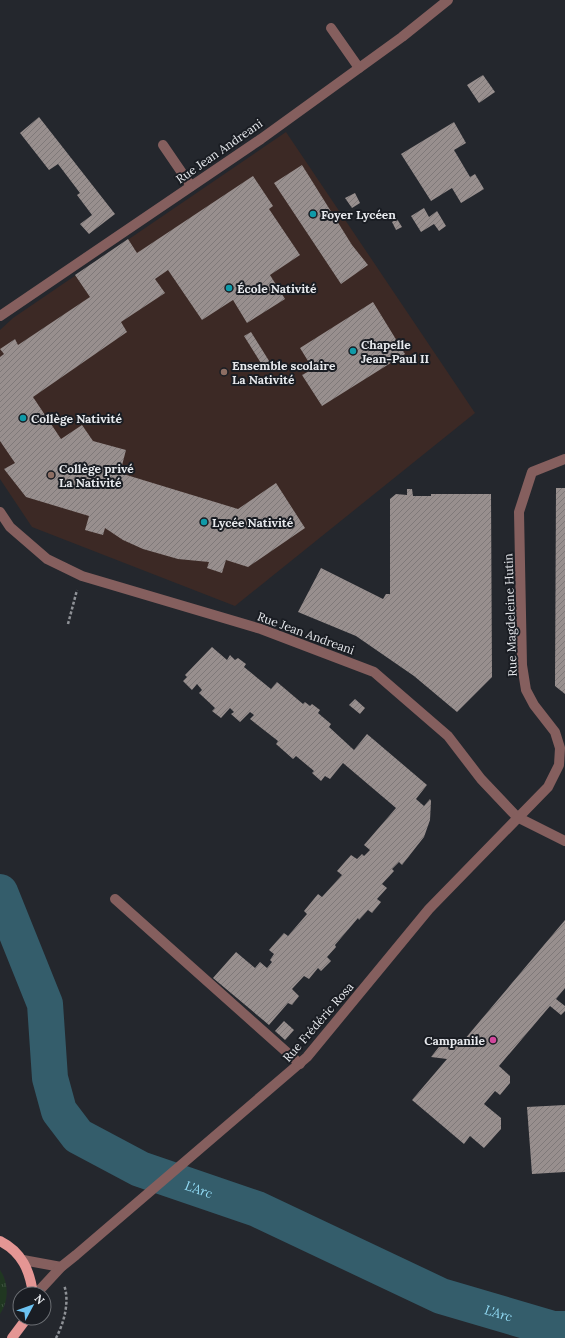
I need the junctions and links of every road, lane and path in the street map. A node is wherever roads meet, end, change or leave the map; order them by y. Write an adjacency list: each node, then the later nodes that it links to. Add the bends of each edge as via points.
1 (448, 0): 3 (street, Rue Jean Andreani)
2 (331, 28): 3 (street)
3 (359, 68): 5 (street, Rue Jean Andreani)
4 (163, 145): 5 (street)
5 (191, 186): 6 (street, Rue Jean Andreani)
6 (0, 316)
7 (565, 459): 11 (street, Rue Magdeleine Hutin, via 532,472 519,512 522,665 526,690 555,732 560,748 559,766 548,787)
8 (0, 512): 9 (street, Rue Jean Andreani, via 10,527 47,559)
9 (82, 576): 10 (path); 11 (street, Rue Jean Andreani, via 261,629 374,672 448,736 481,779)
10 (68, 624)
11 (517, 817): 12 (street, Rue Jean Andreani); 14 (street, Rue Frédéric Rosa, via 428,909)
12 (565, 841)
13 (115, 899): 14 (street)
14 (300, 1064): 17 (street, Rue Frédéric Rosa)
15 (0, 1241): 16 (main road, via 9,1245)
16 (23, 1260): 17 (street); 18 (main road)
17 (60, 1267): 19 (street, Rue Frédéric Rosa)
18 (32, 1286)
19 (42, 1286)
20 (64, 1287): 23 (path, via 67,1297 63,1322)
21 (22, 1326): 22 (main road)
22 (12, 1338)
23 (56, 1338)

